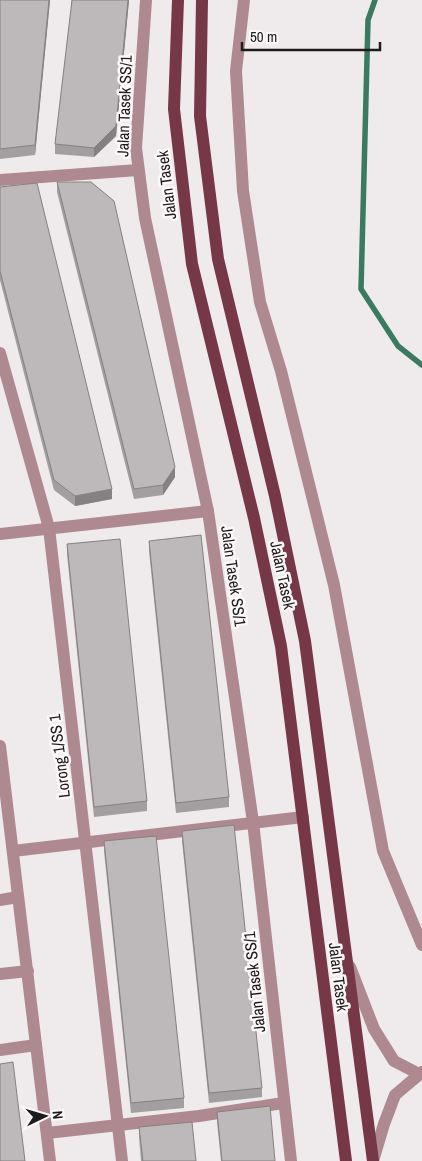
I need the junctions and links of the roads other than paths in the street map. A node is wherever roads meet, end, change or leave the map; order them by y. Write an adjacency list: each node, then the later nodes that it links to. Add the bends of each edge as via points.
1 (146, 0): 5 (street, Jalan Tasek SS/1, via 136,148)
2 (178, 0): 12 (main road, Jalan Tasek, via 174,109 192,264 254,518 281,646)
3 (202, 0): 20 (main road, Jalan Tasek, via 200,116 218,259 275,496 305,641)
4 (244, 0): 19 (street, via 236,71 243,191 260,302 281,371 334,585 383,851)
5 (138, 170): 6 (street); 8 (street, Jalan Tasek SS/1, via 145,218)
6 (0, 180)
7 (0, 353): 9 (street, Lorong 1/SS 1)
8 (208, 511): 9 (street); 14 (street, Jalan Tasek SS/1)
9 (49, 528): 10 (street); 15 (street, Lorong 1/SS 1)
10 (0, 534)
11 (0, 746): 13 (street)
12 (303, 817): 14 (street); 32 (main road, Jalan Tasek)
13 (5, 821): 16 (street)
14 (254, 822): 15 (street); 26 (street, Jalan Tasek SS/1)
15 (85, 842): 16 (street); 27 (street, Lorong 1/SS 1)
16 (13, 851): 17 (street)
17 (18, 897): 18 (street); 21 (street)
18 (0, 900)
19 (422, 946)
20 (347, 959): 25 (street, via 374,1028 394,1061); 33 (main road, Jalan Tasek)
21 (28, 971): 22 (street); 23 (street)
22 (0, 974)
23 (36, 1045): 24 (street); 28 (street)
24 (0, 1050)
25 (420, 1073): 33 (street, via 395,1095)
26 (283, 1103): 27 (street); 31 (street, Jalan Tasek SS/1)
27 (118, 1125): 28 (street); 30 (street, Lorong 1/SS 1)
28 (47, 1133): 29 (street)
29 (50, 1161)
30 (122, 1161)
31 (291, 1161)
32 (346, 1161)
33 (373, 1161)

